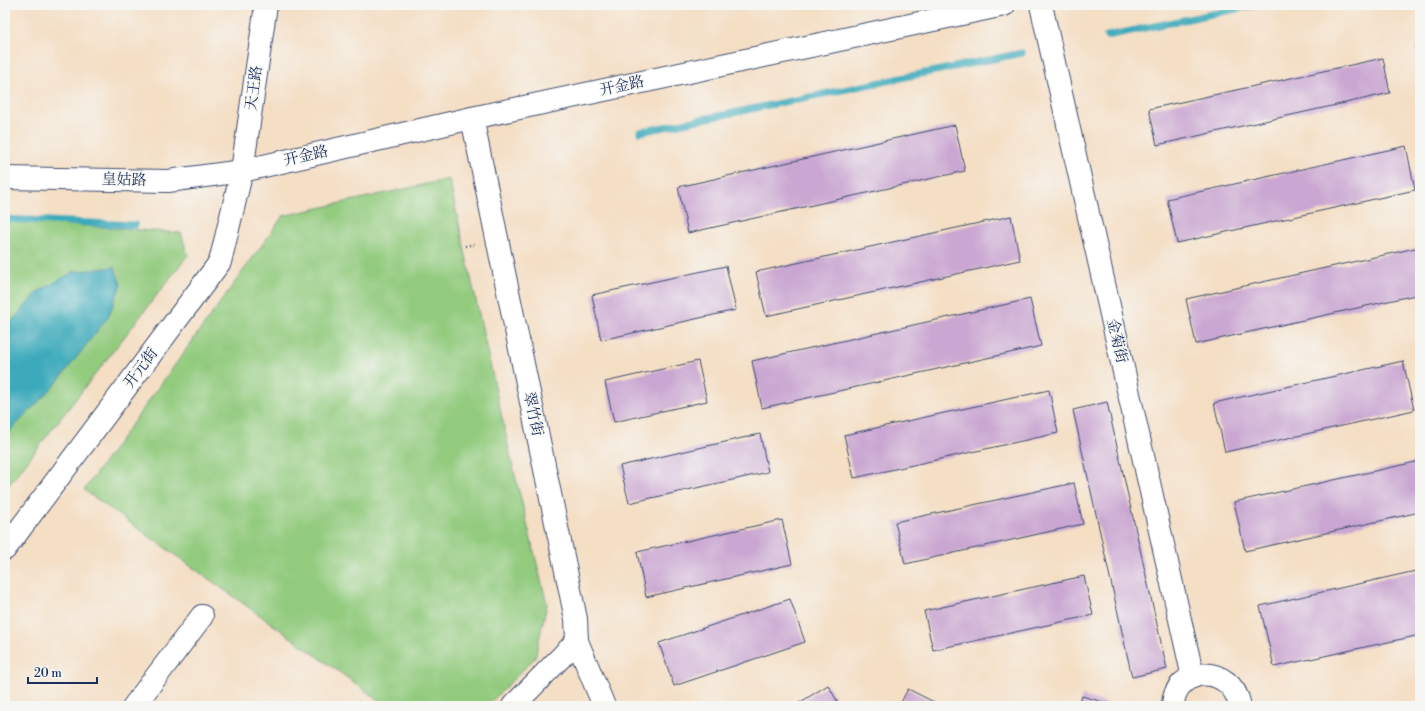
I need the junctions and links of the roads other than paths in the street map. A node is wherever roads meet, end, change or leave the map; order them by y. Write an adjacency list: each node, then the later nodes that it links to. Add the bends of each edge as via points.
1 (266, 5): 5 (street, 天王路)
2 (1004, 5): 4 (street, 开金路)
3 (1041, 5): 10 (street, 金菊街)
4 (472, 118): 5 (street, 开金路); 9 (street, 翠竹街, via 576,619)
5 (242, 171): 6 (street, 皇姑路, via 168,181); 7 (street, 开元街, via 220,262)
6 (5, 178)
7 (5, 549)
8 (202, 616): 11 (street)
9 (577, 641): 12 (street); 13 (street, 翠竹街)
10 (1193, 677): 14 (street, via 1176,692); 15 (street, via 1204,674 1224,679 1238,696)
11 (134, 706)
12 (513, 706)
13 (604, 706)
14 (1173, 706)
15 (1240, 706)

